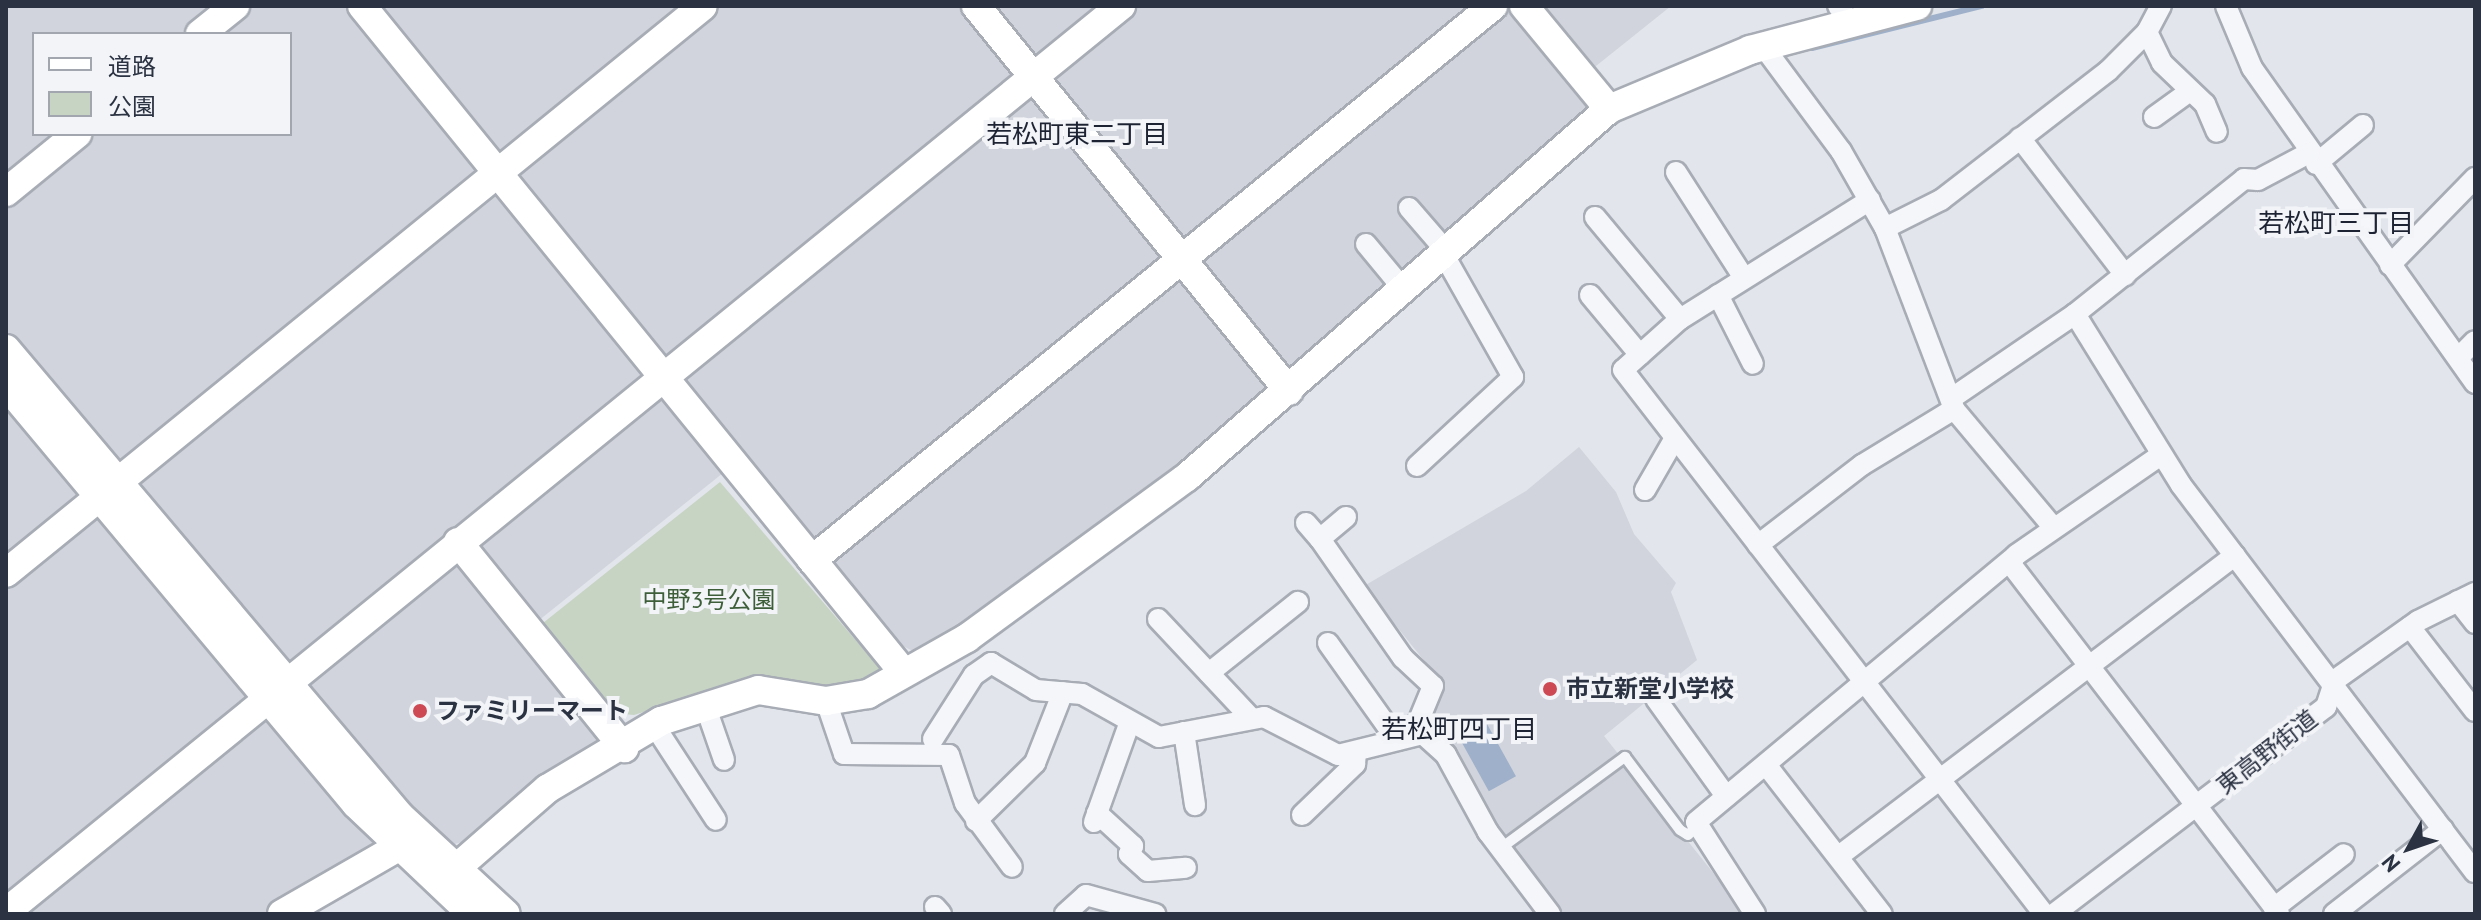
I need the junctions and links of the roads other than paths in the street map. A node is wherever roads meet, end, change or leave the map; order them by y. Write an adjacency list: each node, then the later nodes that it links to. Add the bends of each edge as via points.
1 (235, 6): 12 (street)
2 (362, 6): 25 (street)
3 (703, 6): 25 (street)
4 (976, 6): 15 (street)
5 (1121, 6): 15 (street)
6 (1493, 6): 33 (street)
7 (1524, 6): 17 (street)
8 (1917, 6): 11 (street)
9 (2226, 6): 23 (street, via 2252,68)
10 (2159, 7): 13 (street)
11 (1845, 15): 14 (street)
12 (202, 32)
13 (2147, 32): 16 (street, via 2162,63); 22 (street)
14 (1766, 52): 17 (street); 28 (street)
15 (1034, 77): 33 (street); 48 (street)
16 (2190, 91): 18 (street); 20 (street)
17 (1609, 109): 34 (street)
18 (2154, 117)
19 (2363, 125): 23 (street)
20 (2217, 132)
21 (75, 136): 27 (street)
22 (2020, 138): 31 (street, via 1941,200); 36 (street)
23 (2312, 159): 35 (street); 36 (street, via 2258,180 2244,179)
24 (1676, 172): 37 (street)
25 (498, 173): 48 (street); 55 (street)
26 (2475, 178): 35 (street)
27 (6, 192)
28 (1870, 200): 31 (street); 37 (street)
29 (1409, 208): 34 (street)
30 (1595, 217): 42 (street)
31 (1885, 228): 51 (street)
32 (1366, 244): 38 (street)
33 (1182, 259): 50 (street); 64 (street)
34 (1448, 260): 38 (street); 53 (street, via 1513,377)
35 (2390, 265): 47 (street)
36 (2125, 275): 41 (street)
37 (1744, 278): 40 (street)
38 (1404, 290): 50 (street)
39 (1590, 295): 45 (street)
40 (1718, 295): 42 (street); 46 (street)
41 (2075, 314): 51 (street); 54 (street)
42 (1680, 319): 45 (street)
43 (2475, 341): 47 (street)
44 (6, 349): 55 (street)
45 (1640, 355): 52 (street, via 1623,370)
46 (1753, 364)
47 (2470, 370)
48 (664, 377): 61 (street); 64 (street)
49 (6, 385): 55 (street)
50 (1289, 391): 74 (street, via 1151,504 967,638)
51 (1953, 403): 59 (street); 62 (street)
52 (1675, 438): 56 (street, via 1665,472); 62 (street)
53 (1422, 452)
54 (2161, 455): 59 (street); 63 (street)
55 (108, 490): 66 (street); 78 (street)
56 (1645, 490)
57 (1346, 517): 60 (street)
58 (1306, 523): 60 (street)
59 (2053, 527): 65 (street)
60 (1320, 539): 88 (street, via 1397,663 1433,686)
61 (458, 542): 78 (street); 90 (street)
62 (1758, 545): 76 (street)
63 (2235, 555): 73 (street); 77 (street)
64 (812, 560): 74 (street)
65 (2010, 563): 73 (street); 76 (street)
66 (6, 573)
67 (2466, 597): 70 (street); 71 (street, 東高野街道)
68 (1298, 602): 75 (street)
69 (1158, 619): 75 (street)
70 (2475, 623)
71 (2410, 627): 77 (street, 東高野街道); 83 (street)
72 (1328, 643): 88 (street)
73 (2088, 667): 94 (street); 97 (street)
74 (904, 673): 81 (street, via 868,694)
75 (1209, 673): 84 (street)
76 (1867, 680): 93 (street); 94 (street)
77 (2333, 684): 97 (street, 東高野街道, via 2326,707); 102 (street)
78 (278, 691): 103 (street); 109 (street); 113 (street)
79 (1063, 692): 85 (street, via 1102,703); 89 (street, via 1036,690 991,663 974,675); 100 (street, via 1035,763)
80 (1656, 699): 95 (street)
81 (826, 701): 82 (street, via 758,690); 100 (street, via 844,754 949,755)
82 (705, 705): 86 (street); 92 (street)
83 (2475, 711)
84 (1251, 718): 87 (street); 91 (street, via 1277,722 1338,755)
85 (1129, 724): 87 (street, via 1159,737); 108 (street, via 1095,817 1133,846 1129,854 1148,871)
86 (654, 725): 90 (street); 99 (street)
87 (1184, 732): 96 (street)
88 (1406, 736): 91 (street); 104 (street, via 1446,755)
89 (933, 739)
90 (624, 748): 109 (street, via 547,789)
91 (1356, 752): 98 (street, via 1355,764)
92 (724, 760)
93 (1767, 766): 95 (street); 106 (street)
94 (1942, 777): 106 (street); 121 (street)
95 (1726, 796): 101 (street)
96 (1195, 805)
97 (2196, 806): 112 (street); 122 (street, 東高野街道)
98 (1302, 815)
99 (716, 820)
100 (976, 821): 107 (street)
101 (1695, 828): 104 (lane, via 1688,835 1680,830 1625,757); 119 (street)
102 (2443, 829): 110 (street); 123 (street)
103 (397, 848): 111 (street); 114 (street)
104 (1501, 848): 118 (street)
105 (2344, 854): 112 (street)
106 (1839, 856): 120 (street)
107 (1012, 867)
108 (1186, 868)
109 (453, 871): 115 (street)
110 (2475, 872)
111 (458, 910)
112 (2276, 911)
113 (6, 912)
114 (282, 914)
115 (506, 914)
116 (1065, 914): 117 (street, via 1086,895)
117 (1155, 914)
118 (1550, 914)
119 (1755, 914)
120 (1882, 914)
121 (2044, 914)
122 (2054, 914)
123 (2334, 914)

